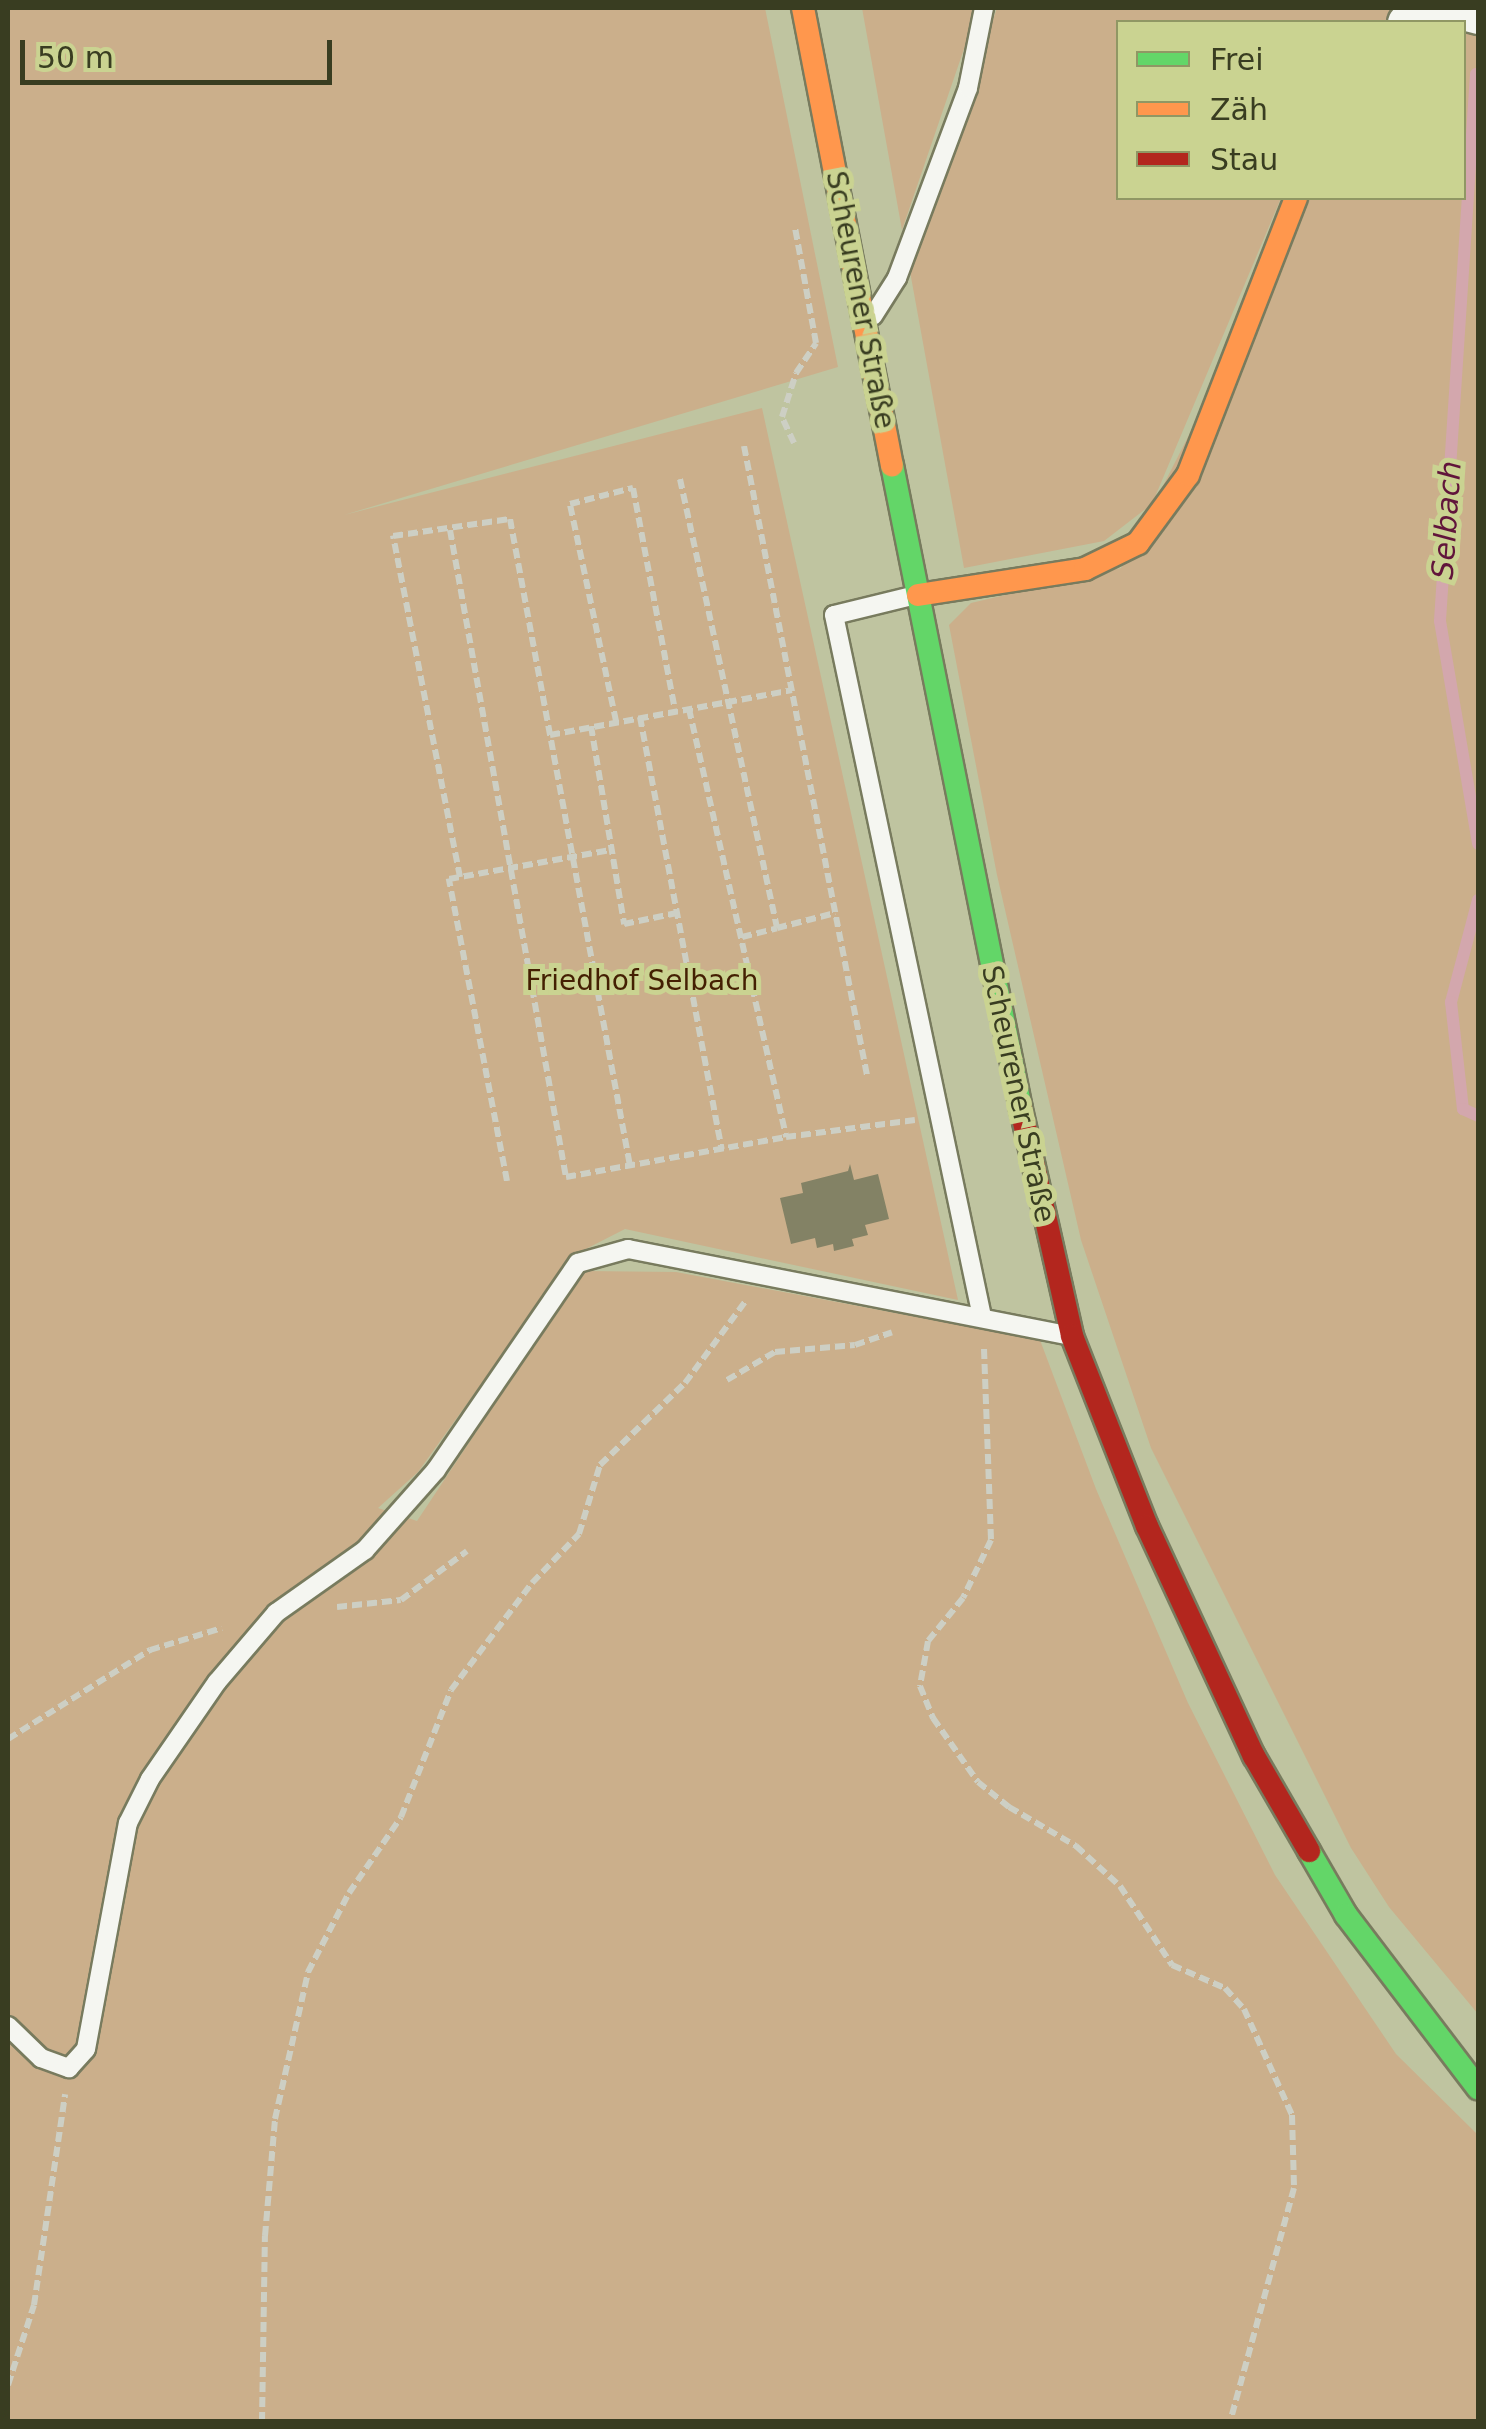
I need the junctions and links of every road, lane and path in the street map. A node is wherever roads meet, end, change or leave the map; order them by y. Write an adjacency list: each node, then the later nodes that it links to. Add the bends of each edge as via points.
1 (803, 8): 7 (street, Scheurener Straße)
2 (984, 8): 7 (lane, via 968,88 897,278)
3 (1478, 16): 4 (street, via 1462,12)
4 (1416, 20)
5 (1295, 200): 12 (street, via 1188,474 1138,543 1085,569)
6 (792, 213): 8 (path, via 816,344 796,374 782,417)
7 (865, 329): 12 (street, Scheurener Straße)
8 (794, 443)
9 (744, 446): 13 (path)
10 (680, 479): 14 (path)
11 (450, 530): 20 (path, via 510,519); 23 (path); 24 (path, via 393,536)
12 (918, 595): 30 (lane, via 834,615); 38 (street, Scheurener Straße, via 992,977)
13 (792, 690): 14 (path); 26 (path)
14 (728, 702): 15 (path); 27 (path)
15 (690, 709): 16 (path); 28 (path)
16 (675, 711): 17 (path); 18 (path, via 634,488 570,504)
17 (640, 717): 18 (path); 25 (path)
18 (616, 721): 19 (path)
19 (591, 726): 20 (path); 21 (path)
20 (550, 735): 22 (path)
21 (610, 850): 22 (path); 25 (path, via 624,924)
22 (573, 858): 23 (path); 33 (path)
23 (510, 870): 24 (path); 33 (path, via 566,1177)
24 (460, 877): 34 (path, via 448,879)
25 (677, 913): 32 (path)
26 (836, 913): 27 (path); 29 (path)
27 (777, 928): 28 (path)
28 (742, 937): 31 (path)
29 (867, 1075)
30 (941, 1117): 31 (path); 37 (lane)
31 (786, 1137): 32 (path)
32 (722, 1149): 33 (path)
33 (630, 1166)
34 (508, 1181)
35 (764, 1276): 36 (lane); 41 (lane, via 628,1249 578,1262 436,1470 365,1550 276,1613 217,1682 150,1779 128,1823 86,2049); 44 (path, via 685,1383 600,1465 578,1534 451,1690 400,1817 349,1892 308,1972 276,2119)
36 (915, 1305): 37 (lane); 39 (path, via 899,1329 856,1345 775,1352)
37 (982, 1317): 38 (lane); 45 (path, via 991,1540 963,1598 928,1641 920,1686 933,1718 978,1782 1076,1846 1120,1886 1172,1964 1225,1988 1244,2010 1292,2116 1294,2188)
38 (1072, 1336): 42 (street, Scheurener Straße, via 1147,1526 1254,1756 1346,1915)
39 (727, 1380)
40 (8, 2026): 41 (lane, via 41,2058)
41 (69, 2068): 43 (path, via 34,2306)
42 (1478, 2088)
43 (8, 2385)
44 (262, 2422)
45 (1230, 2422)

